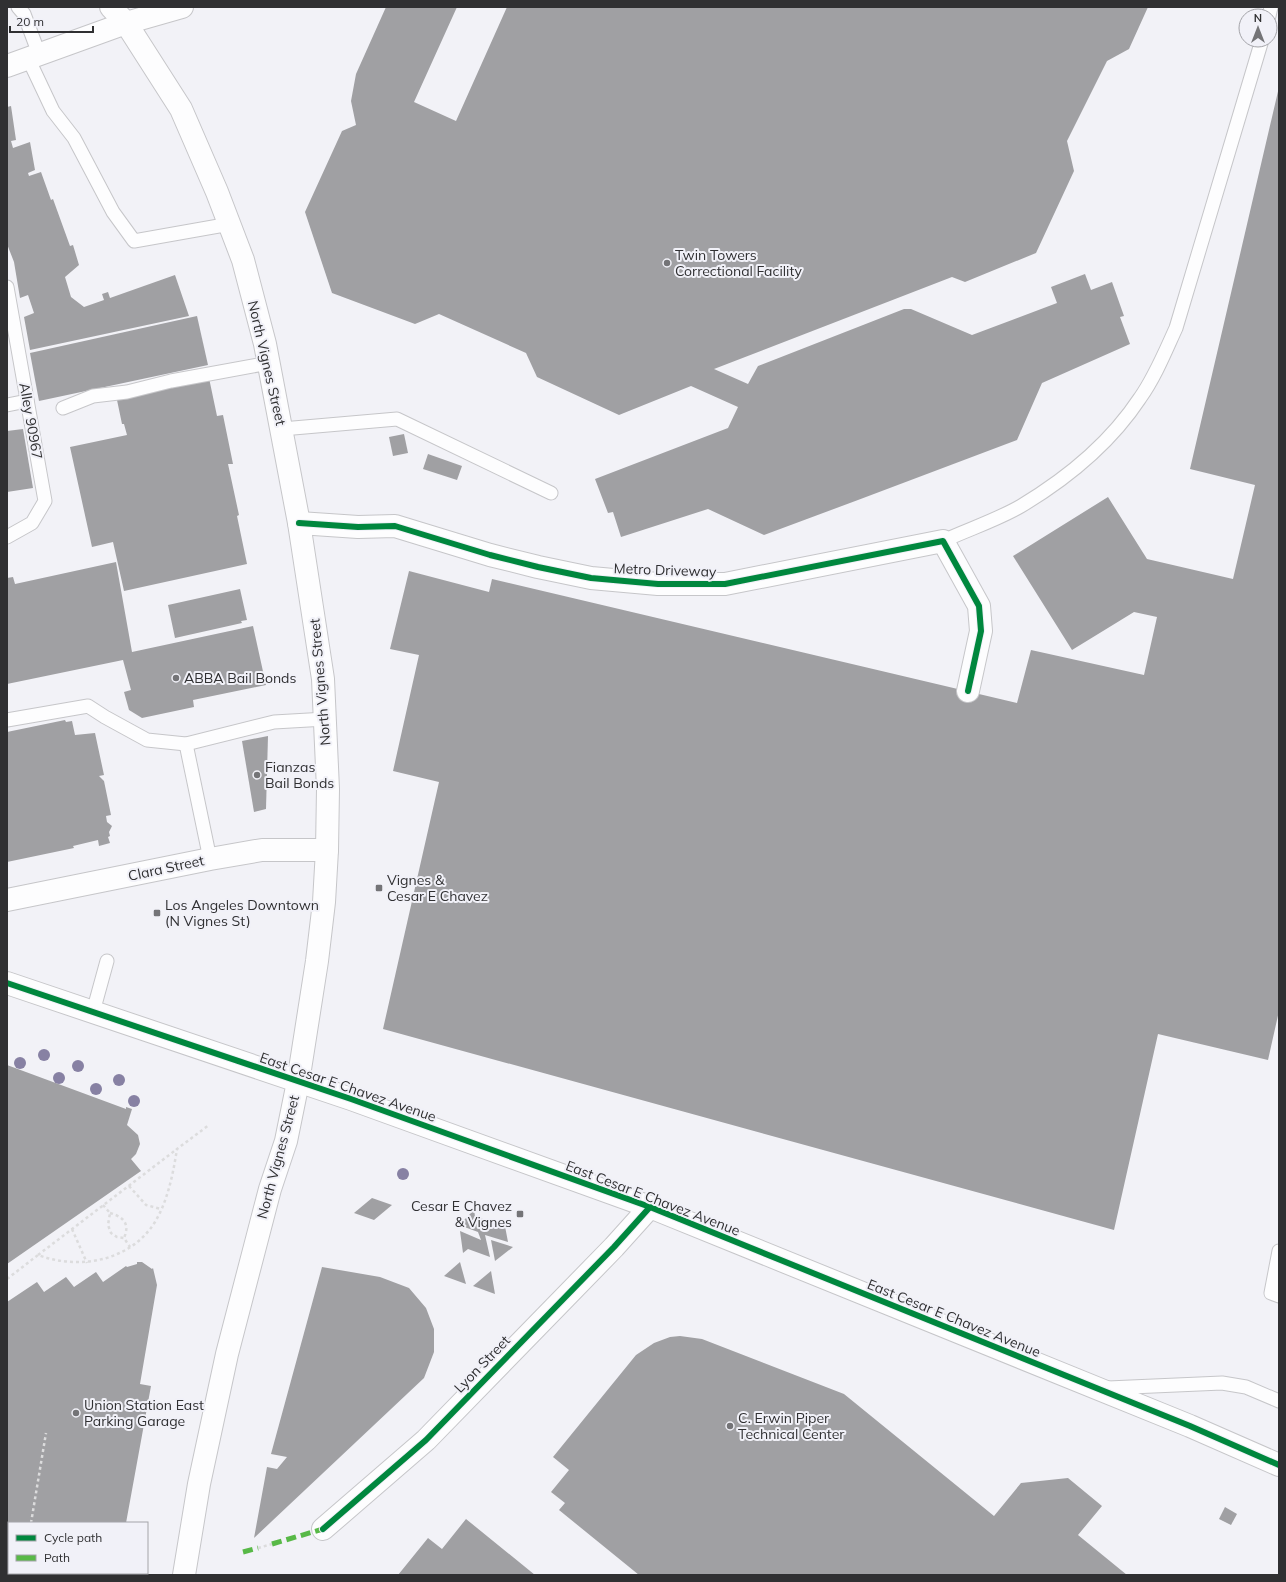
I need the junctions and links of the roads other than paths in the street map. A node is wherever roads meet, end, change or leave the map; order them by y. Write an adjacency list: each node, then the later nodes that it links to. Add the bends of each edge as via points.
1 (18, 7): 6 (lane, via 24,14)
2 (112, 7): 4 (main road, North Vignes Street)
3 (182, 7): 4 (main road)
4 (126, 23): 6 (main road); 8 (main road, North Vignes Street, via 181,109)
5 (1260, 48): 18 (lane, via 1176,328 1140,398 1112,434 1071,472 1021,506)
6 (33, 56): 7 (main road); 8 (lane, via 53,111 74,138 113,212 134,241)
7 (7, 66)
8 (230, 224): 10 (main road, North Vignes Street, via 243,260)
9 (7, 287): 11 (lane, Alley 90967)
10 (269, 363): 13 (lane, via 171,381 128,392 92,396); 14 (main road, North Vignes Street)
11 (27, 401): 12 (lane); 17 (lane, Alley 90967, via 45,501 32,523)
12 (7, 405)
13 (62, 408)
14 (282, 429): 15 (lane, via 397,419); 16 (main road, North Vignes Street)
15 (551, 493)
16 (299, 523): 18 (main road, Metro Driveway, via 358,527 395,526 538,567 625,582 691,585 725,584); 20 (main road, North Vignes Street, via 318,642)
17 (7, 537)
18 (943, 541): 19 (main road, via 980,606 981,631)
19 (968, 691)
20 (326, 719): 22 (lane, via 274,722); 23 (main road, North Vignes Street)
21 (7, 720): 22 (lane, via 88,706 147,740)
22 (186, 744): 24 (lane)
23 (327, 850): 24 (main road, Clara Street, via 262,850); 29 (main road, North Vignes Street, via 317,961)
24 (210, 859): 25 (main road, Clara Street)
25 (7, 900)
26 (108, 962): 28 (lane)
27 (7, 983): 28 (main road, East Cesar E Chavez Avenue)
28 (92, 1012): 29 (main road, East Cesar E Chavez Avenue)
29 (298, 1082): 30 (main road, East Cesar E Chavez Avenue); 37 (main road, North Vignes Street, via 286,1141 270,1190 227,1354 199,1484)
30 (650, 1207): 33 (main road, East Cesar E Chavez Avenue); 36 (main road, Lyon Street, via 426,1440)
31 (1279, 1251): 32 (lane, via 1271,1293)
32 (1279, 1296)
33 (1096, 1389): 34 (lane, via 1222,1383 1246,1388); 35 (main road, East Cesar E Chavez Avenue)
34 (1279, 1401)
35 (1279, 1465)
36 (323, 1529)
37 (184, 1575)

